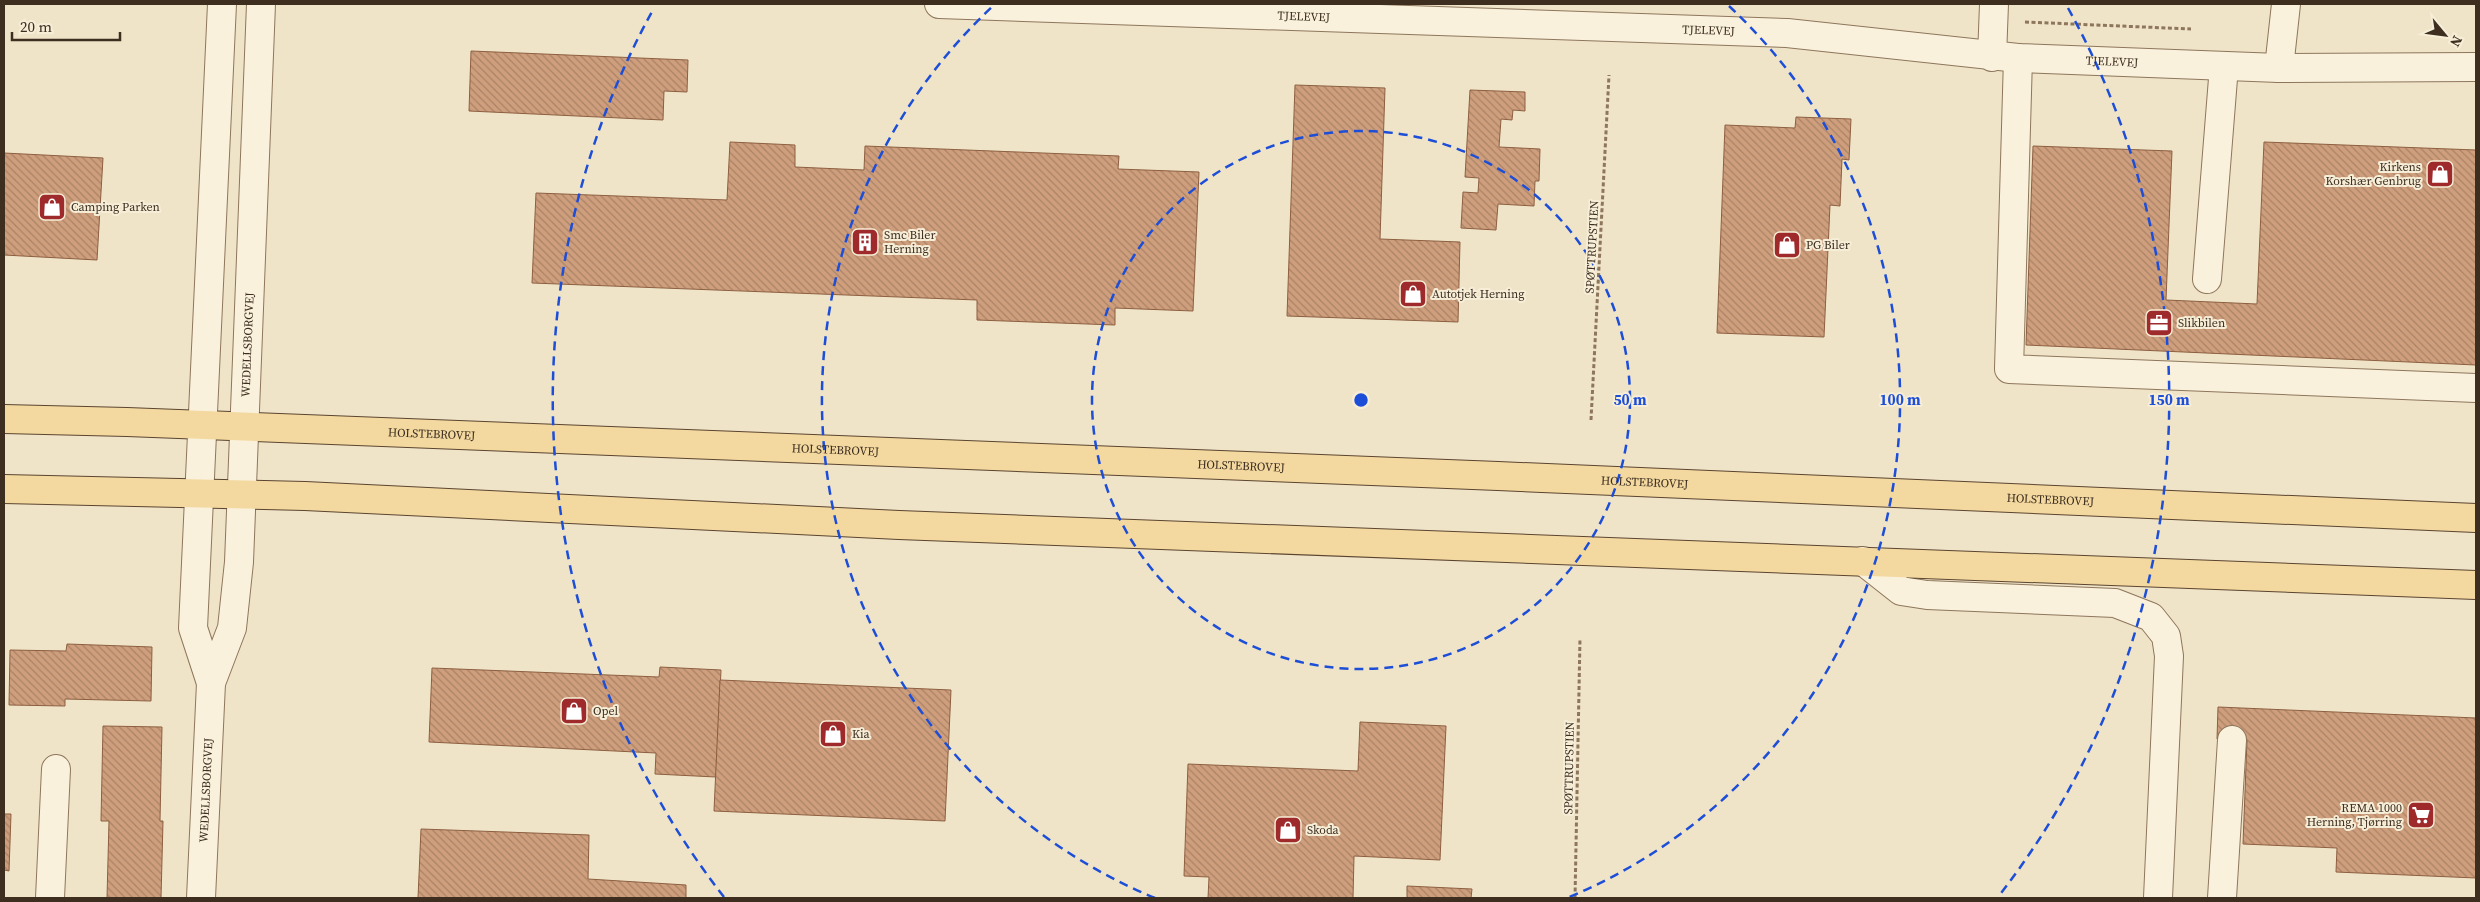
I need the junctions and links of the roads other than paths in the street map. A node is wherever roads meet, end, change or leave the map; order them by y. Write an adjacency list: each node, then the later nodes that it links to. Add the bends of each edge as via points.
1 (222, 4): 14 (street, WEDELLSBORGVEJ)
2 (261, 4): 15 (street, WEDELLSBORGVEJ)
3 (939, 4): 5 (street, TJELEVEJ)
4 (2286, 4): 10 (street)
5 (1074, 6): 7 (street, TJELEVEJ, via 1787,33)
6 (1994, 12): 7 (street)
7 (2005, 57): 8 (street, TJELEVEJ); 12 (street, via 2009,369)
8 (2224, 66): 10 (street, TJELEVEJ); 11 (street)
9 (2476, 66): 10 (street, TJELEVEJ)
10 (2280, 68)
11 (2207, 279)
12 (2476, 388)
13 (4, 419): 14 (main road, HOLSTEBROVEJ)
14 (202, 426): 15 (main road, HOLSTEBROVEJ); 17 (street, WEDELLSBORGVEJ)
15 (245, 427): 18 (street, WEDELLSBORGVEJ); 19 (main road, HOLSTEBROVEJ, via 1518,476)
16 (4, 489): 17 (main road)
17 (200, 493): 18 (main road); 22 (street, WEDELLSBORGVEJ, via 193,628)
18 (242, 495): 20 (main road, via 900,525); 22 (street, WEDELLSBORGVEJ, via 232,628)
19 (2476, 518)
20 (1863, 560): 21 (main road); 27 (street, via 1901,590 1928,595 2115,603 2151,617 2166,636 2169,656)
21 (2476, 585)
22 (211, 683): 26 (street, WEDELLSBORGVEJ)
23 (2232, 740): 28 (street)
24 (56, 769): 25 (street)
25 (50, 898)
26 (201, 898)
27 (2158, 898)
28 (2222, 898)

